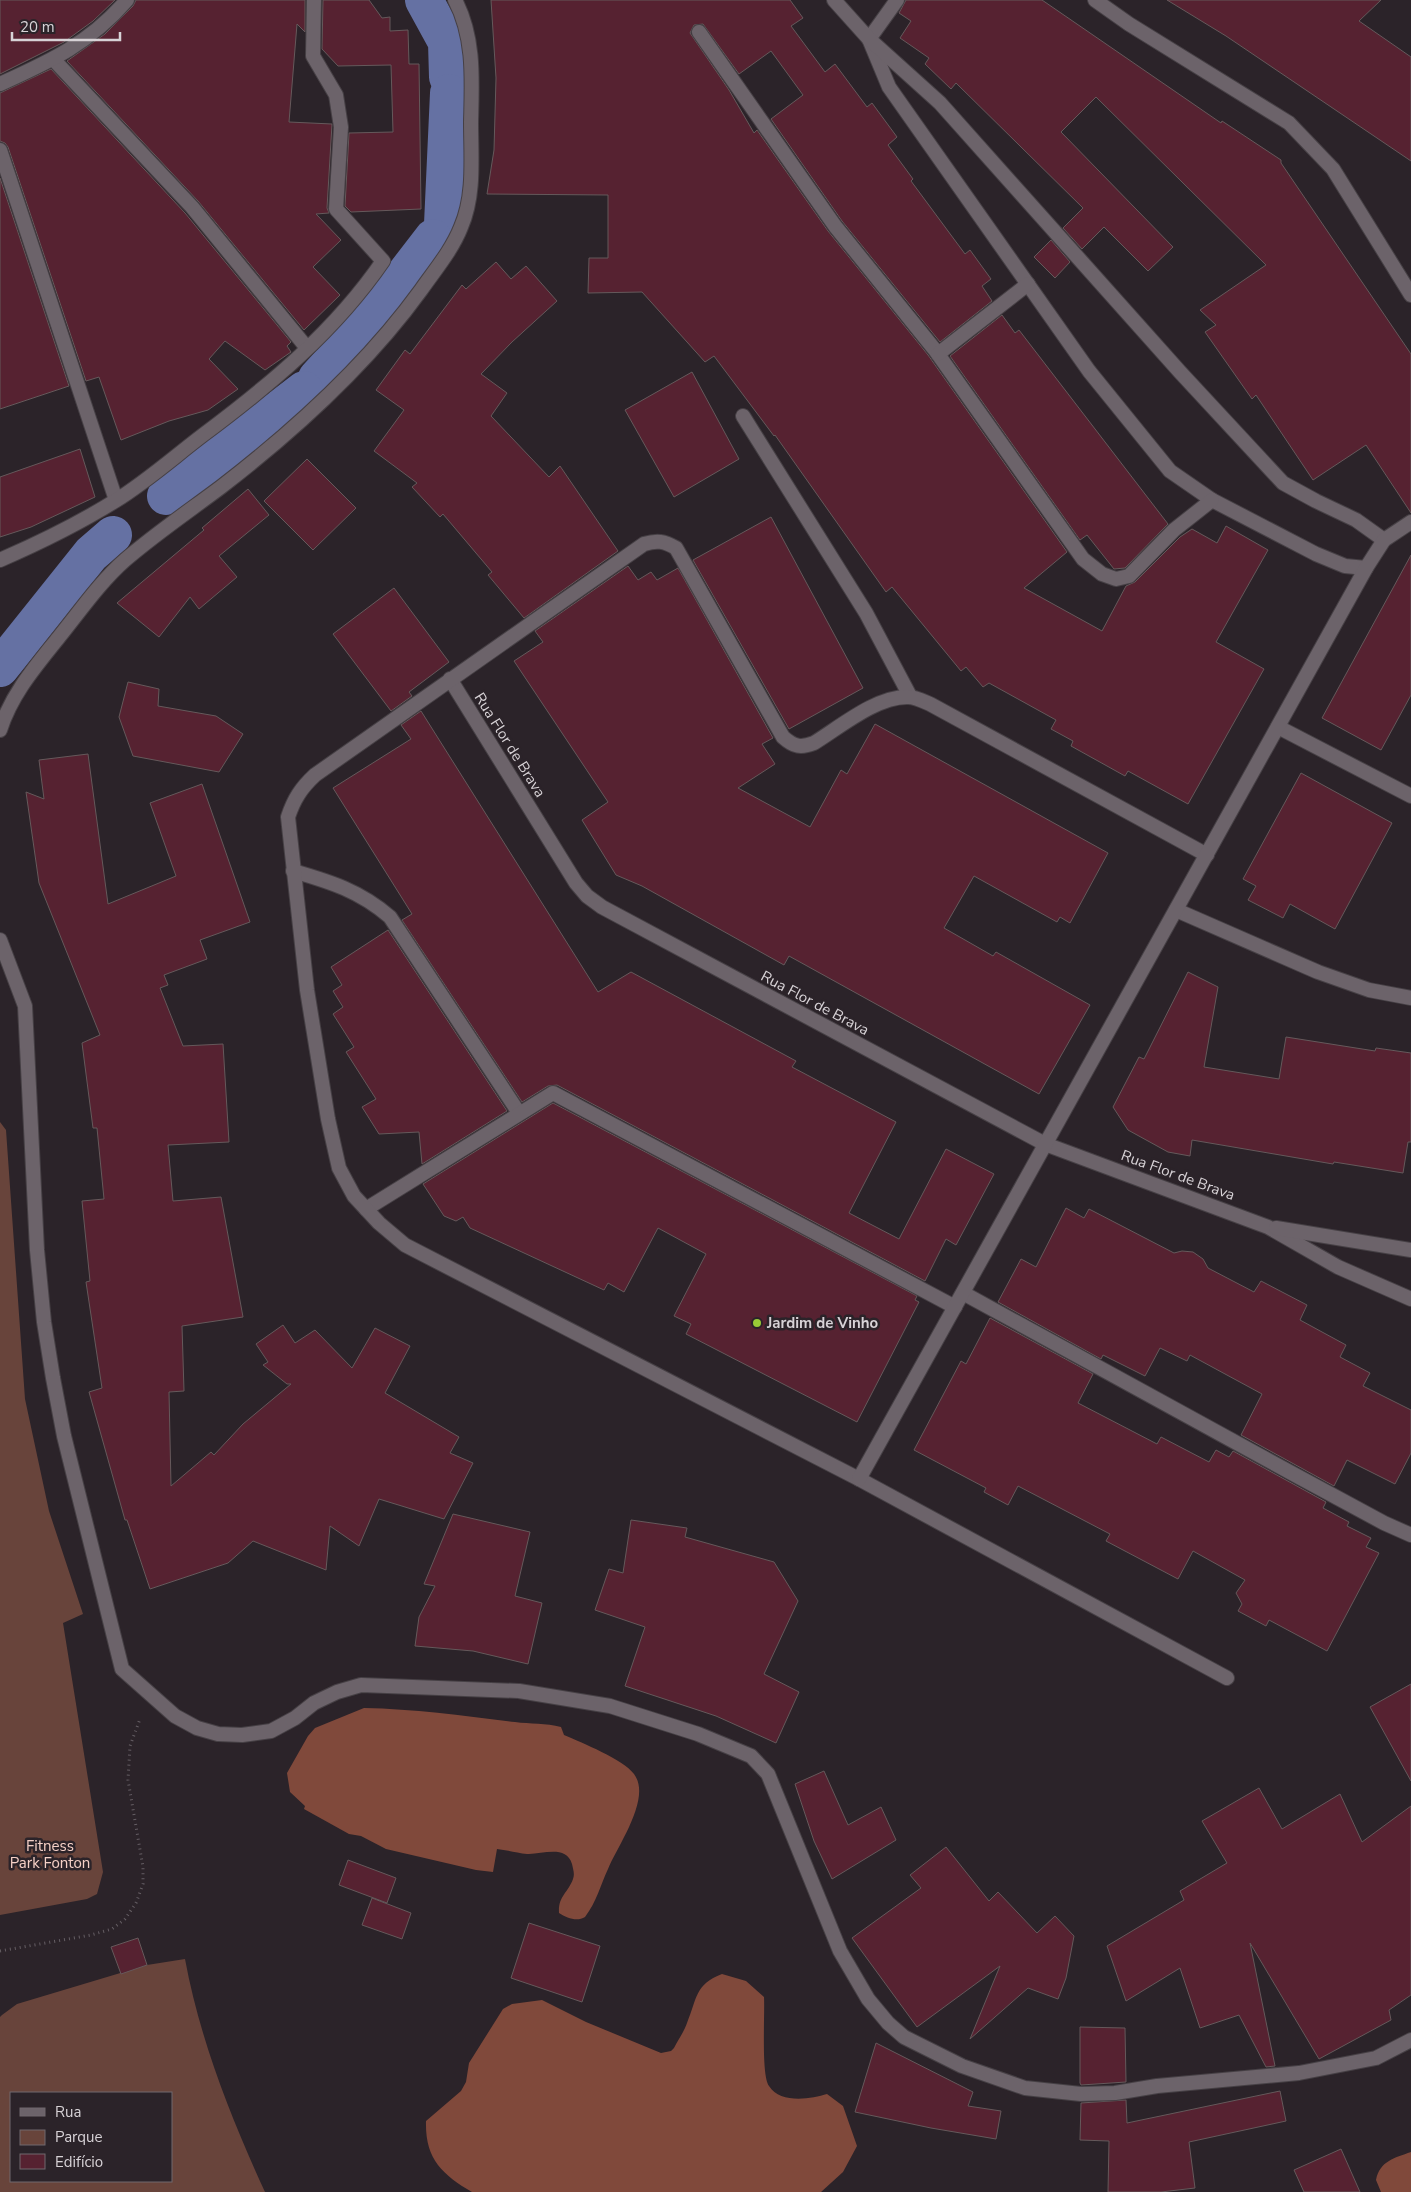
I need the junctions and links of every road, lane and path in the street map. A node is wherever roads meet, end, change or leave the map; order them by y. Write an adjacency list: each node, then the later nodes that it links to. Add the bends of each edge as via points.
1 (127, 0): 9 (street, via 96,30)
2 (314, 0): 14 (street, via 313,56 336,95 341,127 336,209 383,261 354,300)
3 (455, 0): 26 (street, via 467,32 472,68 470,191 462,227 451,246 401,318 313,411 106,578 25,680 13,698)
4 (834, 0): 8 (street)
5 (897, 0): 8 (street)
6 (1095, 0): 13 (street, via 1128,24 1289,123 1333,169)
7 (699, 32): 15 (street, via 835,226)
8 (869, 39): 12 (street, via 889,86); 20 (street, via 940,103 1283,483 1356,520)
9 (54, 60): 10 (street); 14 (street, via 192,207)
10 (0, 84)
11 (0, 150): 17 (street)
12 (1028, 284): 15 (street); 18 (street, via 1089,371 1151,449 1170,471)
13 (1411, 295)
14 (307, 348): 17 (street, via 237,410)
15 (938, 354): 18 (street, via 1083,559 1102,574 1116,579 1129,576 1174,530)
16 (744, 416): 24 (street, via 866,613)
17 (116, 500): 21 (street)
18 (1212, 500): 22 (street, via 1316,554 1345,566)
19 (1411, 522): 20 (street)
20 (1384, 540): 22 (street)
21 (0, 560)
22 (1366, 568): 25 (street)
23 (450, 680): 24 (street, via 644,544 656,540 676,548 782,737 791,745 808,745 880,702); 29 (street, via 314,775 302,787 288,817); 34 (street, Rua Flor de Brava, via 587,896 718,970)
24 (910, 696): 28 (street)
25 (1278, 727): 27 (street); 28 (street)
26 (0, 730)
27 (1411, 796)
28 (1207, 855): 30 (street)
29 (293, 871): 33 (street, via 336,883 374,903 390,918); 35 (street, via 307,990 330,1127 339,1168 354,1196)
30 (1176, 910): 32 (street, via 1318,972 1369,990); 34 (street)
31 (0, 940): 44 (street, via 25,1006 37,1250 52,1378 122,1669)
32 (1411, 998)
33 (519, 1113): 35 (street); 40 (street, via 552,1093)
34 (1046, 1144): 36 (street, Rua Flor de Brava); 38 (street)
35 (366, 1209): 41 (street, via 405,1245)
36 (1268, 1226): 37 (street); 39 (street, via 1338,1267)
37 (1411, 1250)
38 (963, 1293): 40 (street); 42 (street, via 1305,1481)
39 (1411, 1299)
40 (955, 1307): 41 (street)
41 (859, 1479): 43 (street)
42 (1411, 1535)
43 (1227, 1678)
44 (149, 1692): 45 (path, via 130,1746 128,1780 143,1867 143,1884 136,1903 125,1919 112,1929); 46 (street, via 175,1716 197,1728 218,1734 242,1735 271,1731 337,1692 361,1685 519,1691 618,1709 698,1734 751,1756 768,1774 840,1951 868,1998 888,2023 904,2037 962,2066 1025,2088 1081,2094 1115,2093 1299,2073 1376,2058)
45 (0, 1951)
46 (1411, 2040)

